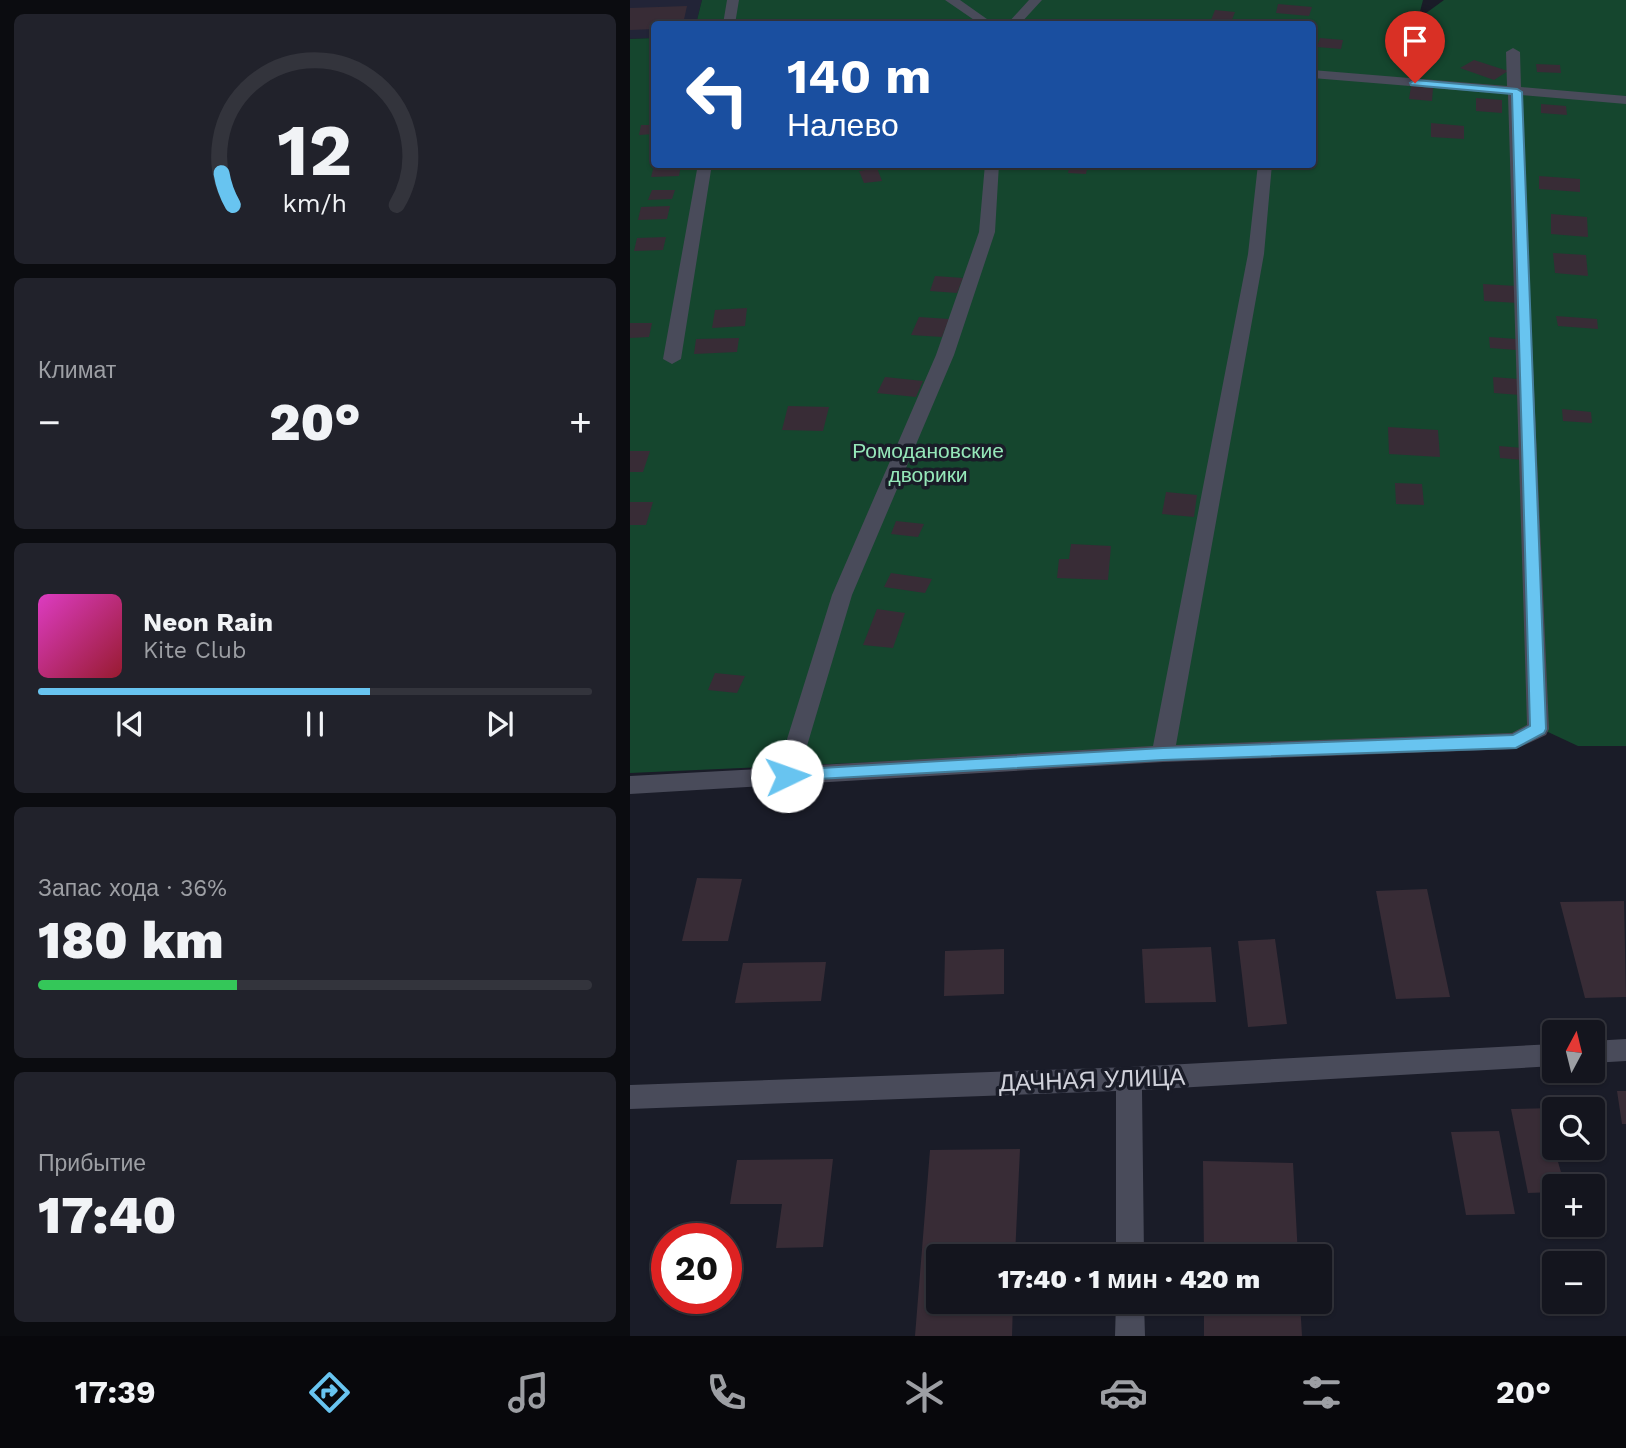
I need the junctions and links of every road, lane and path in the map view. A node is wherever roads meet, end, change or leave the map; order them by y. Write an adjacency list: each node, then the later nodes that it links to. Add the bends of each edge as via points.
1 (733, 0): 4 (street)
2 (951, 0): 5 (street)
3 (1036, 0): 6 (street)
4 (730, 21)
5 (983, 21)
6 (1016, 21)
7 (1513, 52): 9 (street)
8 (1316, 74): 9 (street)
9 (1517, 92): 10 (street); 15 (street, via 1538,729 1516,741)
10 (1626, 100)
11 (704, 168): 14 (street)
12 (992, 168): 16 (street, via 987,232 945,355 842,595)
13 (1265, 168): 15 (street, via 1256,254)
14 (672, 359)
15 (1163, 754): 16 (street)
16 (787, 776): 17 (street)
17 (630, 785)
18 (1626, 1050): 19 (street)
19 (1605, 1051)
20 (1542, 1056): 21 (street, ДАЧНАЯ УЛИЦА)
21 (1129, 1079): 22 (street, ДАЧНАЯ УЛИЦА); 23 (street)
22 (630, 1097)
23 (1130, 1244)
24 (1130, 1314): 25 (street)
25 (1130, 1336)

